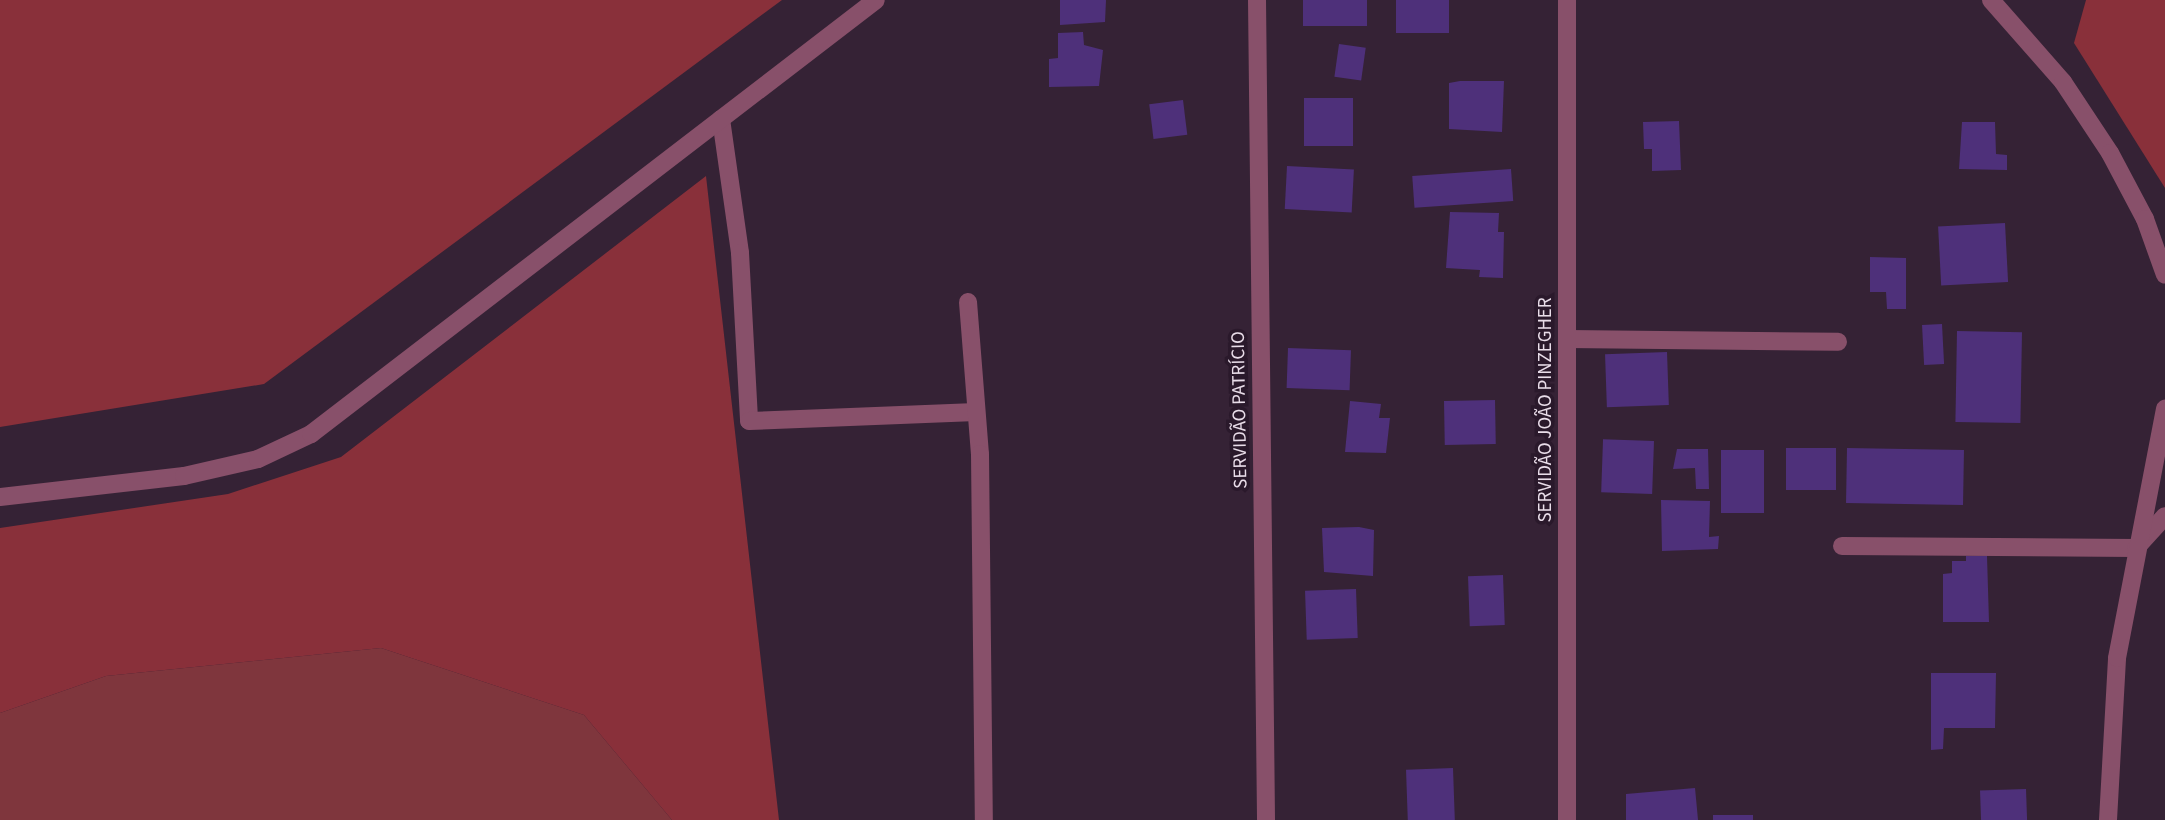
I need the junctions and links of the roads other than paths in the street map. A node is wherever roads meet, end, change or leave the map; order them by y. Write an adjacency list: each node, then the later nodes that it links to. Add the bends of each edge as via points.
1 (876, 0): 5 (street)
2 (1257, 0): 17 (street, SERVIDÃO PATRÍCIO)
3 (1567, 0): 8 (street, SERVIDÃO JOÃO PINZEGHER)
4 (1991, 0): 6 (street, via 2063,82 2110,153 2145,219)
5 (721, 119): 11 (street, via 740,253 749,421); 12 (street, via 311,434 258,460 184,476)
6 (2165, 275)
7 (968, 302): 11 (street)
8 (1567, 339): 9 (street); 18 (street, SERVIDÃO JOÃO PINZEGHER)
9 (1838, 342)
10 (2165, 409): 15 (street)
11 (976, 412): 16 (street)
12 (0, 497)
13 (2165, 516): 15 (street)
14 (1842, 546): 15 (street)
15 (2136, 548): 19 (street, via 2117,658)
16 (984, 820)
17 (1266, 820)
18 (1567, 820)
19 (2108, 820)

